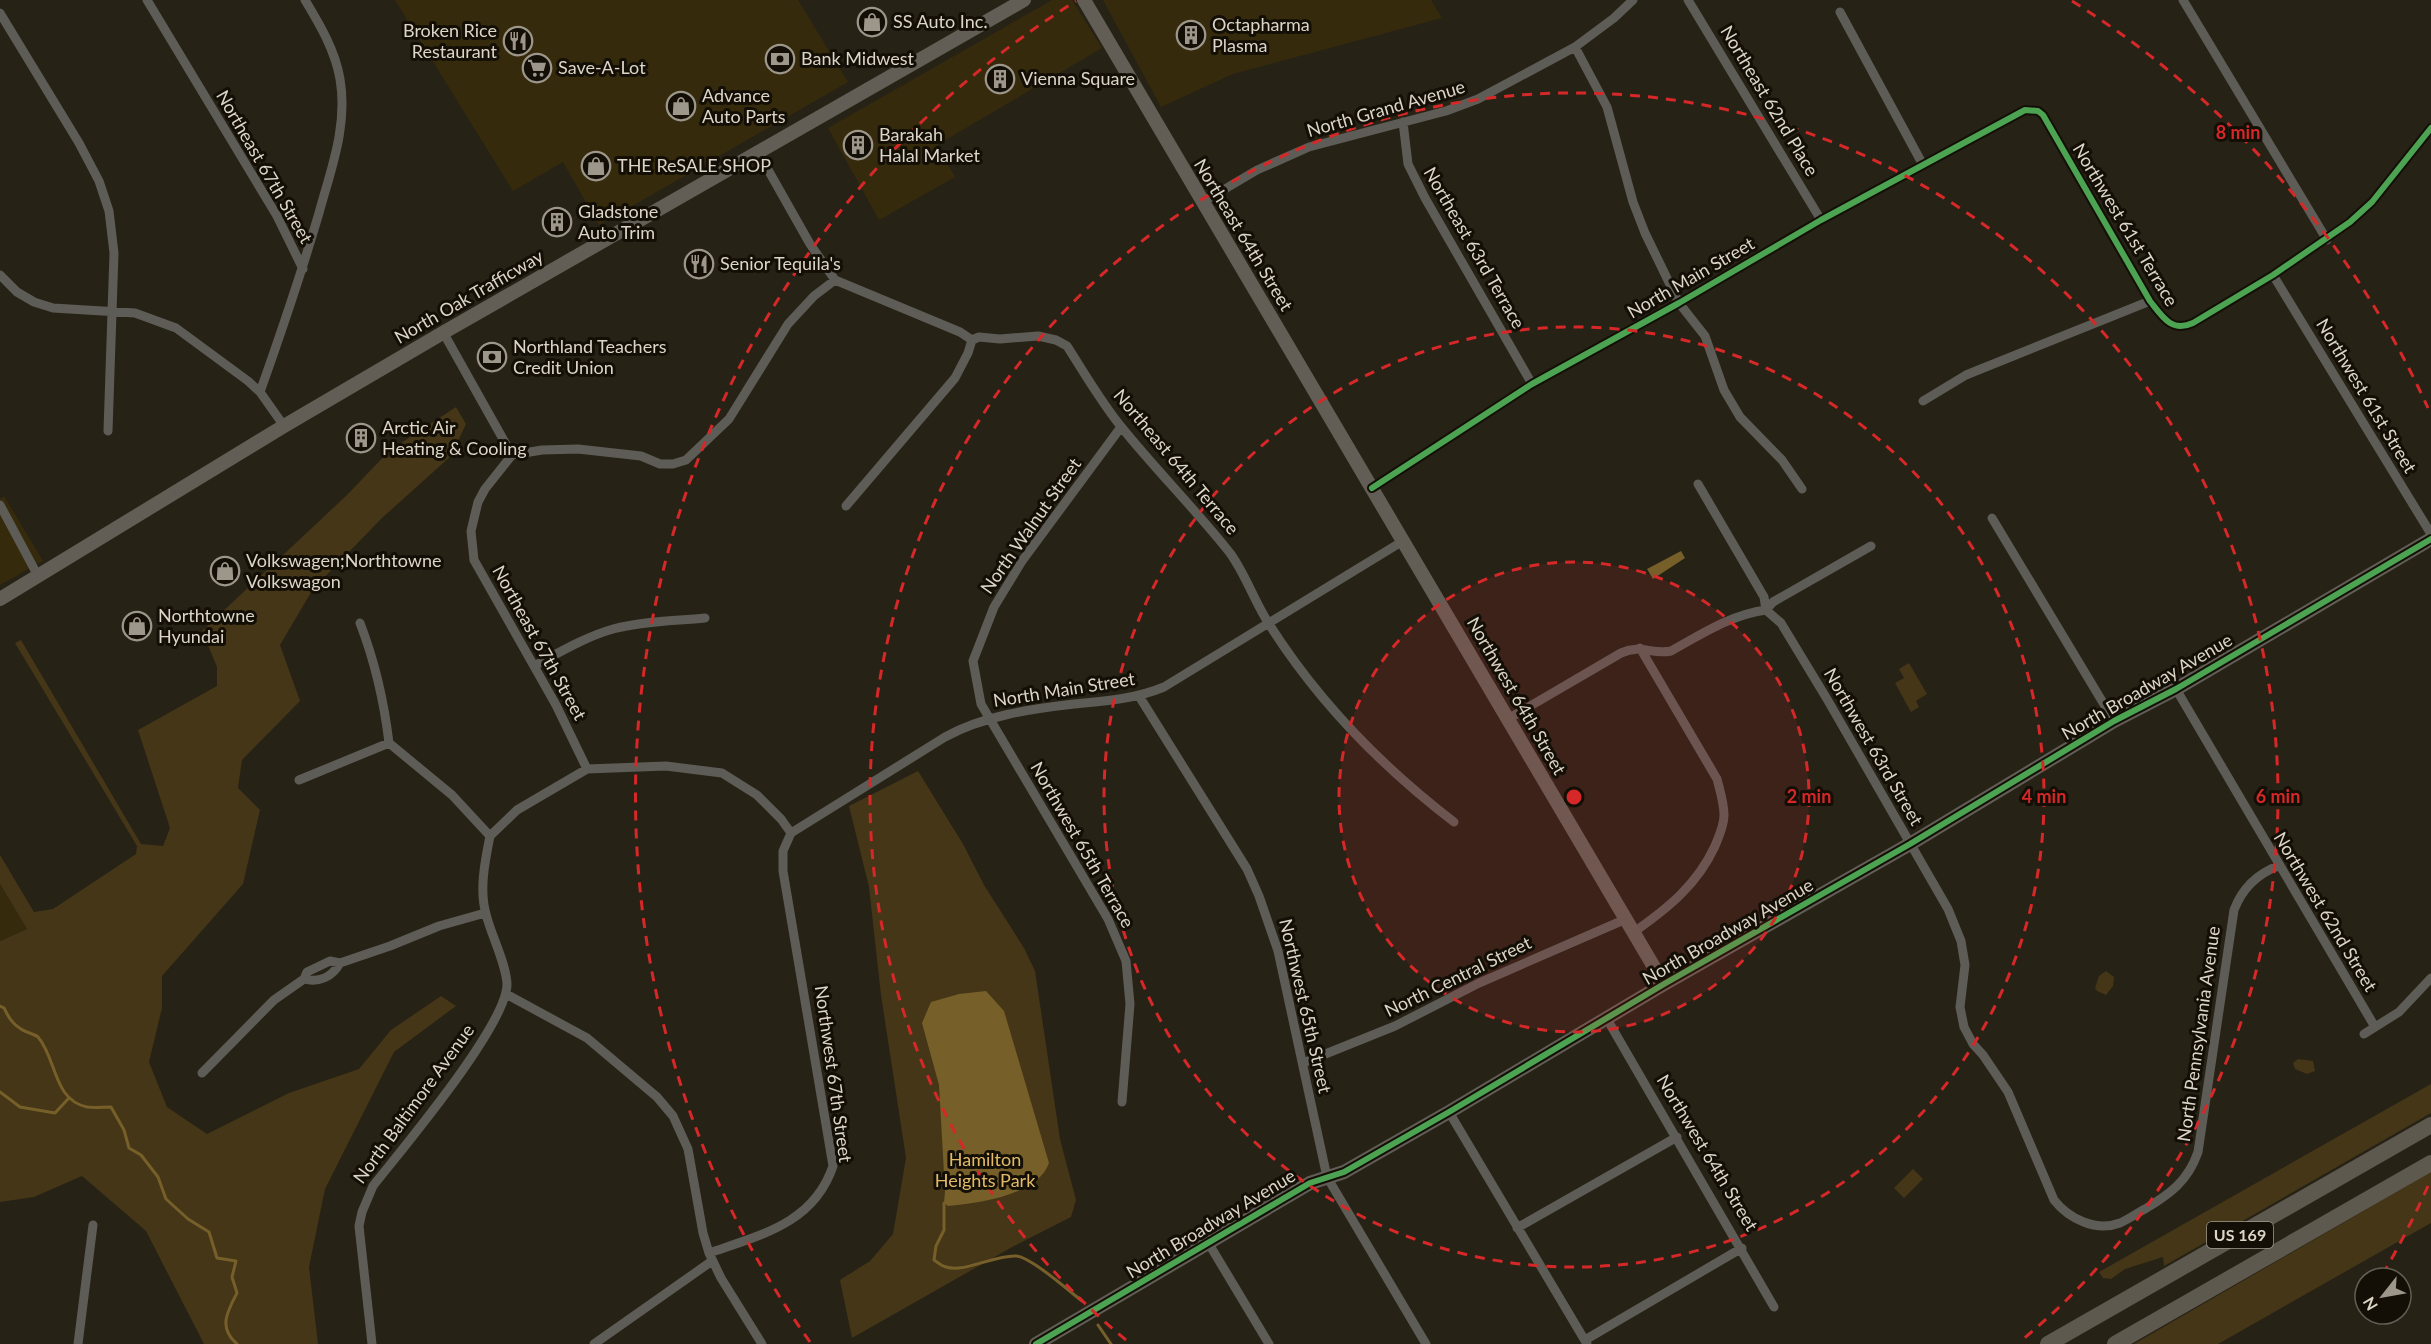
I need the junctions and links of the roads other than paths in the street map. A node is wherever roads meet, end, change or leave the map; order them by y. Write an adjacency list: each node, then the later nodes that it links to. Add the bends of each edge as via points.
1 (147, 0): 19 (street, Northeast 67th Street, via 277,216)
2 (305, 0): 19 (street, via 331,48 343,100 333,169)
3 (1024, 0): 14 (street, North Oak Trafficway)
4 (1084, 0): 16 (street, Northeast 64th Street)
5 (1633, 0): 10 (street, North Grand Avenue)
6 (1688, 0): 17 (street, Northeast 62nd Place)
7 (2183, 0): 18 (street)
8 (1840, 12): 15 (street)
9 (0, 13): 25 (street, via 99,181 112,231)
10 (1575, 47): 12 (street, North Grand Avenue, via 1478,99); 24 (street, via 1607,107 1633,202)
11 (2032, 110): 15 (street, North Main Street, via 2025,110); 23 (street, Northwest 61st Terrace, via 2043,115)
12 (1402, 122): 16 (street, North Grand Avenue, via 1283,157); 28 (street, Northeast 63rd Terrace, via 1408,164)
13 (2429, 135): 18 (street, via 2372,202)
14 (758, 152): 22 (street); 26 (street, North Oak Trafficway)
15 (1923, 165): 17 (street, North Main Street)
16 (1203, 202): 36 (street, Northeast 64th Street)
17 (1821, 220): 24 (street, North Main Street)
18 (2327, 240): 20 (street)
19 (303, 269): 29 (street, Northeast 67th Street)
20 (2273, 274): 23 (street, Northwest 61st Terrace, via 2187,326 2173,326); 41 (street, Northwest 61st Street)
21 (0, 275): 25 (street, via 34,302 53,308)
22 (835, 280): 27 (street); 34 (street, via 788,324 729,419 686,460 660,464 641,456 578,449)
23 (2150, 301): 30 (street, via 1966,375)
24 (1679, 303): 28 (street, North Main Street); 37 (street, via 1705,336 1724,390 1736,410 1782,460)
25 (112, 313): 29 (street, via 142,315 176,328); 33 (street)
26 (443, 333): 31 (street, North Oak Trafficway); 34 (street)
27 (972, 340): 32 (street, Northeast 64th Terrace, via 1038,336 1067,346); 39 (street, via 955,378)
28 (1532, 384): 36 (street, North Main Street)
29 (260, 392): 31 (street)
30 (1923, 401)
31 (284, 426): 45 (street, North Oak Trafficway)
32 (1121, 427): 50 (street, Northeast 64th Terrace, via 1230,554); 55 (street, North Walnut Street, via 1045,529 994,607 973,661 981,704)
33 (108, 431)
34 (512, 455): 52 (street, Northeast 67th Street, via 478,502 472,546 474,560)
35 (1698, 484): 47 (street, Northwest 63rd Street, via 1764,597)
36 (1372, 488): 43 (street, Northwest 64th Street)
37 (1802, 489)
38 (0, 505): 45 (street)
39 (846, 506)
40 (1992, 518): 57 (street)
41 (2431, 534)
42 (2431, 539): 53 (street, North Broadway Avenue)
43 (1403, 541): 50 (street, North Main Street); 56 (street, Northwest 64th Street)
44 (1871, 546): 47 (street, via 1773,602)
45 (38, 576): 46 (street, North Oak Trafficway)
46 (0, 598)
47 (1766, 610): 51 (street, via 1731,618 1671,651); 64 (street, Northwest 63rd Street, via 1781,623)
48 (705, 618): 52 (street, via 614,629)
49 (360, 623): 58 (street, via 373,656)
50 (1268, 623): 54 (street, North Main Street, via 1164,687); 61 (street, Northeast 64th Terrace, via 1343,723 1396,776)
51 (1640, 648): 56 (street, via 1611,658); 68 (street, via 1717,779 1724,817 1713,849 1689,888)
52 (534, 666): 59 (street, Northeast 67th Street)
53 (2175, 689): 57 (street, North Broadway Avenue); 65 (street, Northwest 62nd Street)
54 (1138, 696): 55 (street, North Main Street); 75 (street, Northwest 65th Street, via 1256,887 1278,951)
55 (989, 718): 62 (street, North Main Street, via 945,737); 77 (street, Northwest 65th Terrace, via 1108,919 1126,961 1130,1004)
56 (1508, 718): 67 (street, Northwest 64th Street)
57 (2114, 721): 64 (street, North Broadway Avenue)
58 (389, 743): 60 (street); 63 (street, via 452,795)
59 (587, 769): 62 (street, via 666,766 722,773 757,795); 63 (street, via 518,810)
60 (299, 780)
61 (1454, 822)
62 (791, 833): 88 (street, Northwest 67th Street, via 783,851 783,872 833,1166 822,1193 807,1209)
63 (490, 836): 66 (street, via 484,880)
64 (1910, 844): 70 (street, North Broadway Avenue); 83 (street, Northwest 63rd Street, via 1948,909 1961,940 1965,965 1960,1007 1964,1027 2008,1092)
65 (2278, 866): 73 (street, Northwest 62nd Street); 83 (street, North Pennsylvania Avenue, via 2253,880 2234,910 2198,1152 2187,1176 2168,1195 2116,1224 2083,1223)
66 (485, 913): 71 (street, via 505,976); 76 (street, via 340,963 330,961 307,972)
67 (1626, 919): 68 (street, Northwest 64th Street); 75 (street, North Central Street, via 1486,980 1395,1026)
68 (1634, 932): 70 (street, Northwest 64th Street)
69 (2431, 978): 73 (street, via 2399,1012)
70 (1664, 984): 72 (street, North Broadway Avenue)
71 (506, 994): 88 (street, via 586,1038 666,1106 688,1149); 92 (street, North Baltimore Avenue, via 470,1060 366,1198 359,1240)
72 (1607, 1019): 78 (street, North Broadway Avenue); 80 (street, Northwest 64th Street)
73 (2375, 1027): 74 (street)
74 (2364, 1034)
75 (1303, 1063): 82 (street, Northwest 65th Street)
76 (202, 1073)
77 (1122, 1102)
78 (1449, 1112): 82 (street, North Broadway Avenue, via 1344,1172); 85 (street)
79 (2431, 1125): 98 (highway, US 169)
80 (1677, 1137): 85 (street); 87 (street, Northwest 64th Street)
81 (2431, 1163): 99 (highway, US 169)
82 (1327, 1177): 86 (street, North Broadway Avenue, via 1310,1183); 97 (street)
83 (2054, 1200)
84 (93, 1225): 91 (street)
85 (1517, 1228): 90 (street)
86 (1209, 1244): 95 (street, North Broadway Avenue); 96 (street)
87 (1742, 1248): 89 (street, Northwest 64th Street); 90 (street)
88 (711, 1257): 93 (street, Northwest 67th Street); 94 (street)
89 (1774, 1307)
90 (1586, 1342)
91 (78, 1344)
92 (372, 1344)
93 (594, 1344)
94 (762, 1344)
95 (1036, 1344)
96 (1269, 1344)
97 (1426, 1344)
98 (2048, 1344)
99 (2115, 1344)

